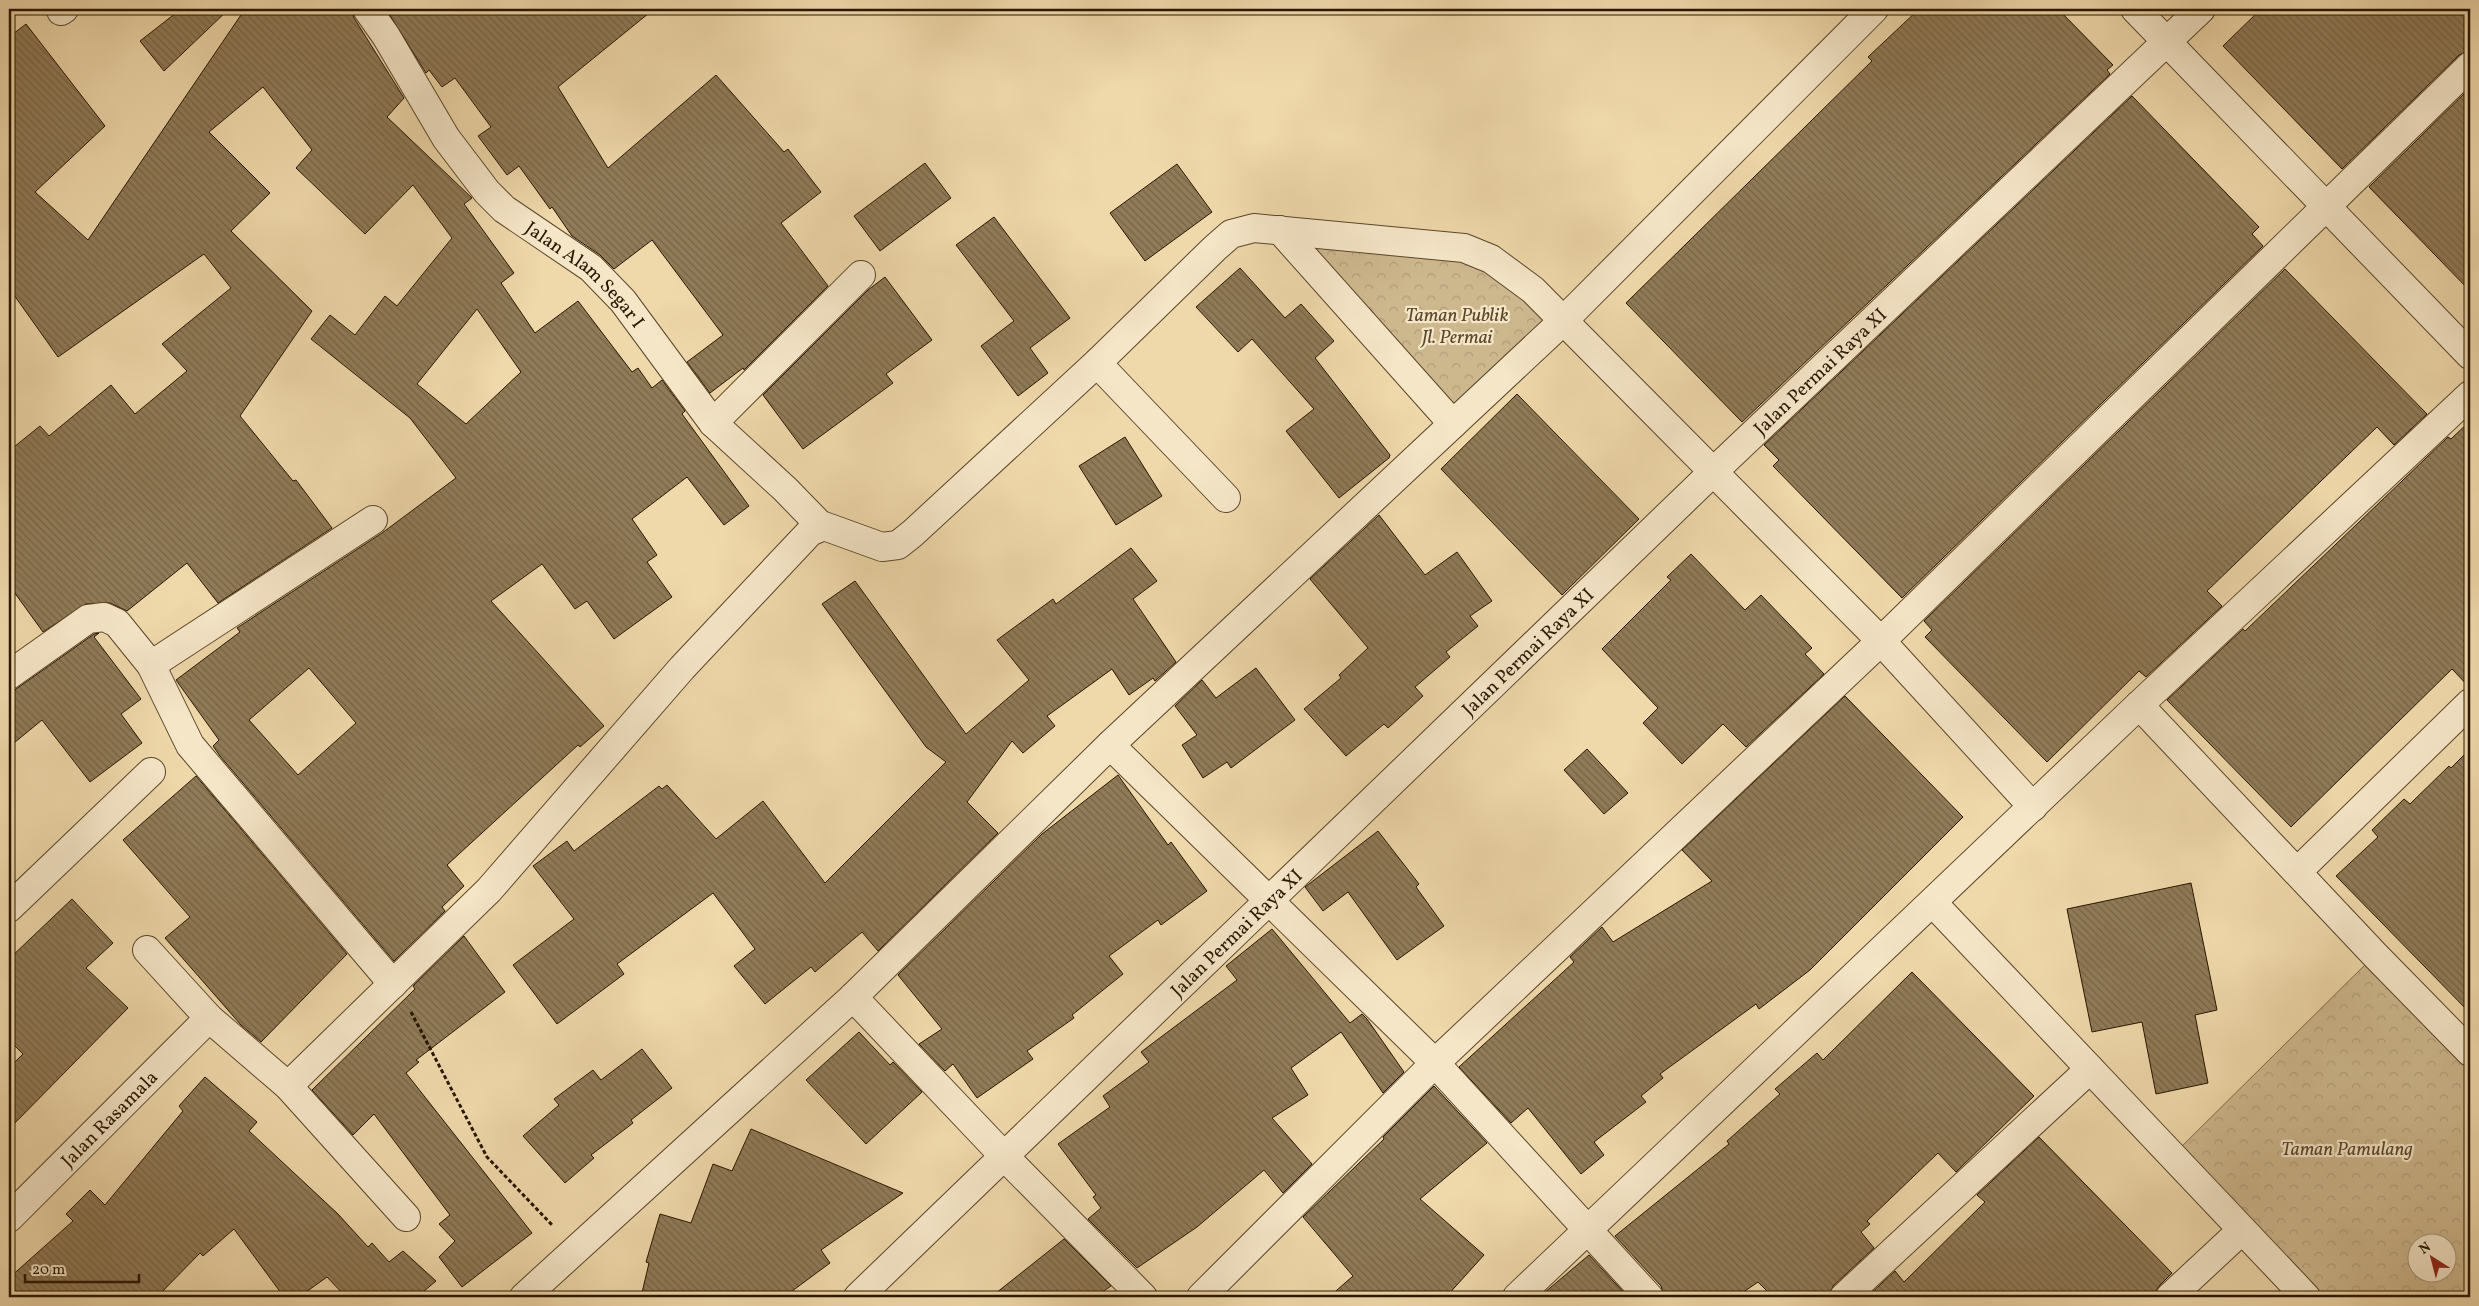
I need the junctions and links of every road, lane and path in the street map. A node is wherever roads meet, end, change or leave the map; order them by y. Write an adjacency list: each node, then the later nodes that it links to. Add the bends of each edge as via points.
1 (367, 9): 14 (street, Jalan Alam Segar I, via 446,138 486,192 504,209 591,268 623,301)
2 (1874, 9): 10 (street)
3 (2135, 9): 5 (street)
4 (2200, 9): 5 (street, Jalan Permai Raya XI)
5 (2167, 41): 7 (street); 16 (street, Jalan Permai Raya XI)
6 (2470, 66): 7 (street)
7 (2328, 206): 11 (street); 20 (street)
8 (1280, 230): 10 (street, via 1464,248 1491,259 1534,290); 12 (street, via 1254,228 1231,234); 15 (street)
9 (861, 275): 14 (street)
10 (1564, 321): 15 (street); 16 (street)
11 (2470, 355)
12 (1097, 363): 17 (street); 19 (street, via 898,545 882,547)
13 (2470, 394): 24 (street)
14 (713, 422): 19 (street, Jalan Alam Segar I)
15 (1453, 424): 25 (street)
16 (1713, 472): 20 (street); 30 (street, Jalan Permai Raya XI)
17 (1226, 498)
18 (373, 520): 21 (street)
19 (821, 526): 33 (street, via 810,532 713,634 489,890)
20 (1881, 641): 27 (street); 37 (street)
21 (151, 665): 22 (street, via 117,623 104,617 88,619); 33 (street, via 190,745)
22 (9, 675)
23 (2470, 703): 28 (street)
24 (2139, 705): 27 (street); 28 (street)
25 (1110, 745): 30 (street); 34 (street)
26 (151, 772): 29 (street)
27 (2032, 807): 31 (street)
28 (2298, 871): 36 (street, via 2374,955)
29 (12, 898)
30 (1270, 900): 37 (street); 40 (street, Jalan Permai Raya XI)
31 (1933, 903): 38 (street); 44 (street)
32 (147, 950): 35 (street)
33 (393, 984): 39 (street); 45 (path, via 411,1012 487,1158 560,1233)
34 (854, 997): 40 (street); 45 (street)
35 (209, 1018): 39 (street); 42 (street, Jalan Rasamala)
36 (2467, 1040)
37 (1435, 1063): 44 (street); 50 (street)
38 (2090, 1068): 43 (street); 53 (street)
39 (288, 1086): 41 (street)
40 (1003, 1155): 48 (street, Jalan Permai Raya XI); 49 (street)
41 (406, 1217)
42 (9, 1218)
43 (2242, 1230): 54 (street); 55 (street)
44 (1587, 1231): 51 (street); 52 (street)
45 (565, 1260): 46 (street); 47 (street)
46 (524, 1297)
47 (556, 1297)
48 (858, 1297)
49 (1143, 1297)
50 (1201, 1297)
51 (1517, 1297)
52 (1648, 1297)
53 (1844, 1297)
54 (2170, 1297)
55 (2306, 1297)

